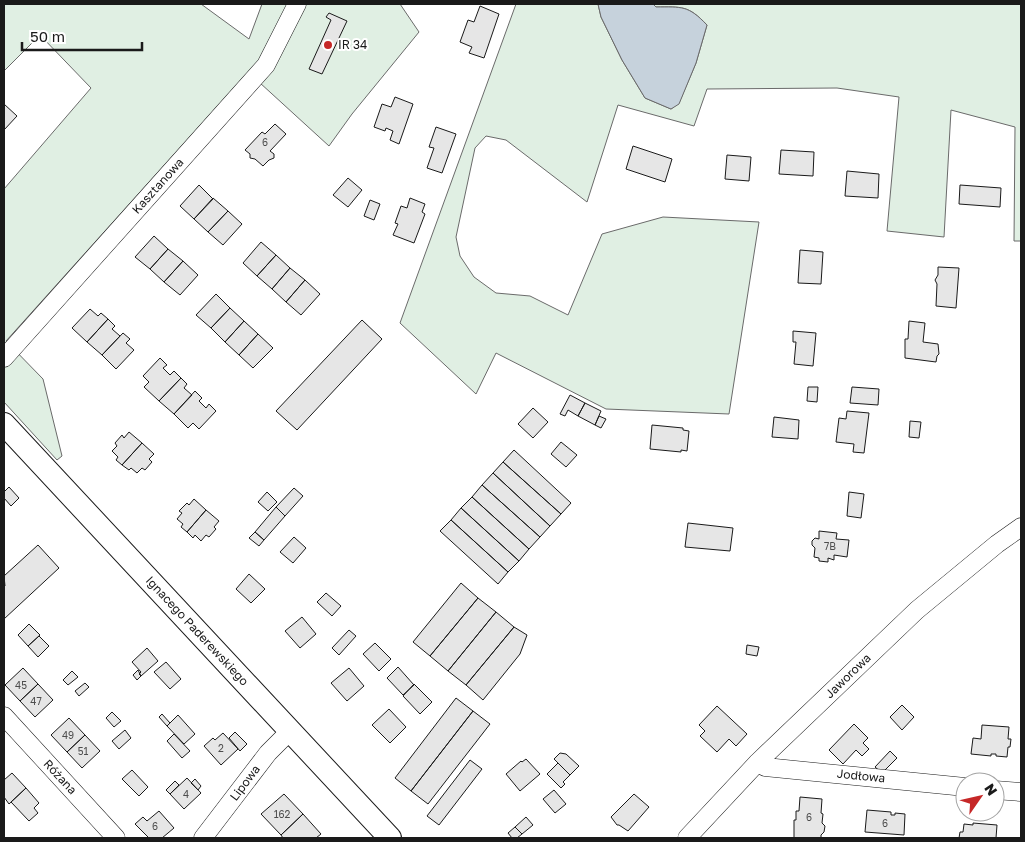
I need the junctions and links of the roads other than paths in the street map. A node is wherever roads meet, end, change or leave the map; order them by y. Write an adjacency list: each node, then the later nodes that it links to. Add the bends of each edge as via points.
1 (297, 4): 2 (street, Kasztanowa, via 266,64)
2 (4, 358)
3 (4, 424): 6 (main road, Ignacego Paderewskiego)
4 (1021, 527): 7 (street, Jaworowa, via 917,610)
5 (4, 716): 11 (street, Różana)
6 (290, 731): 12 (street, Lipowa, via 268,753); 13 (main road, Ignacego Paderewskiego)
7 (758, 762): 8 (street, Jodłowa, via 765,767); 14 (street, Jaworowa)
8 (955, 786)
9 (1005, 791): 10 (street)
10 (1021, 792)
11 (116, 838)
12 (203, 838)
13 (390, 838)
14 (688, 838)

